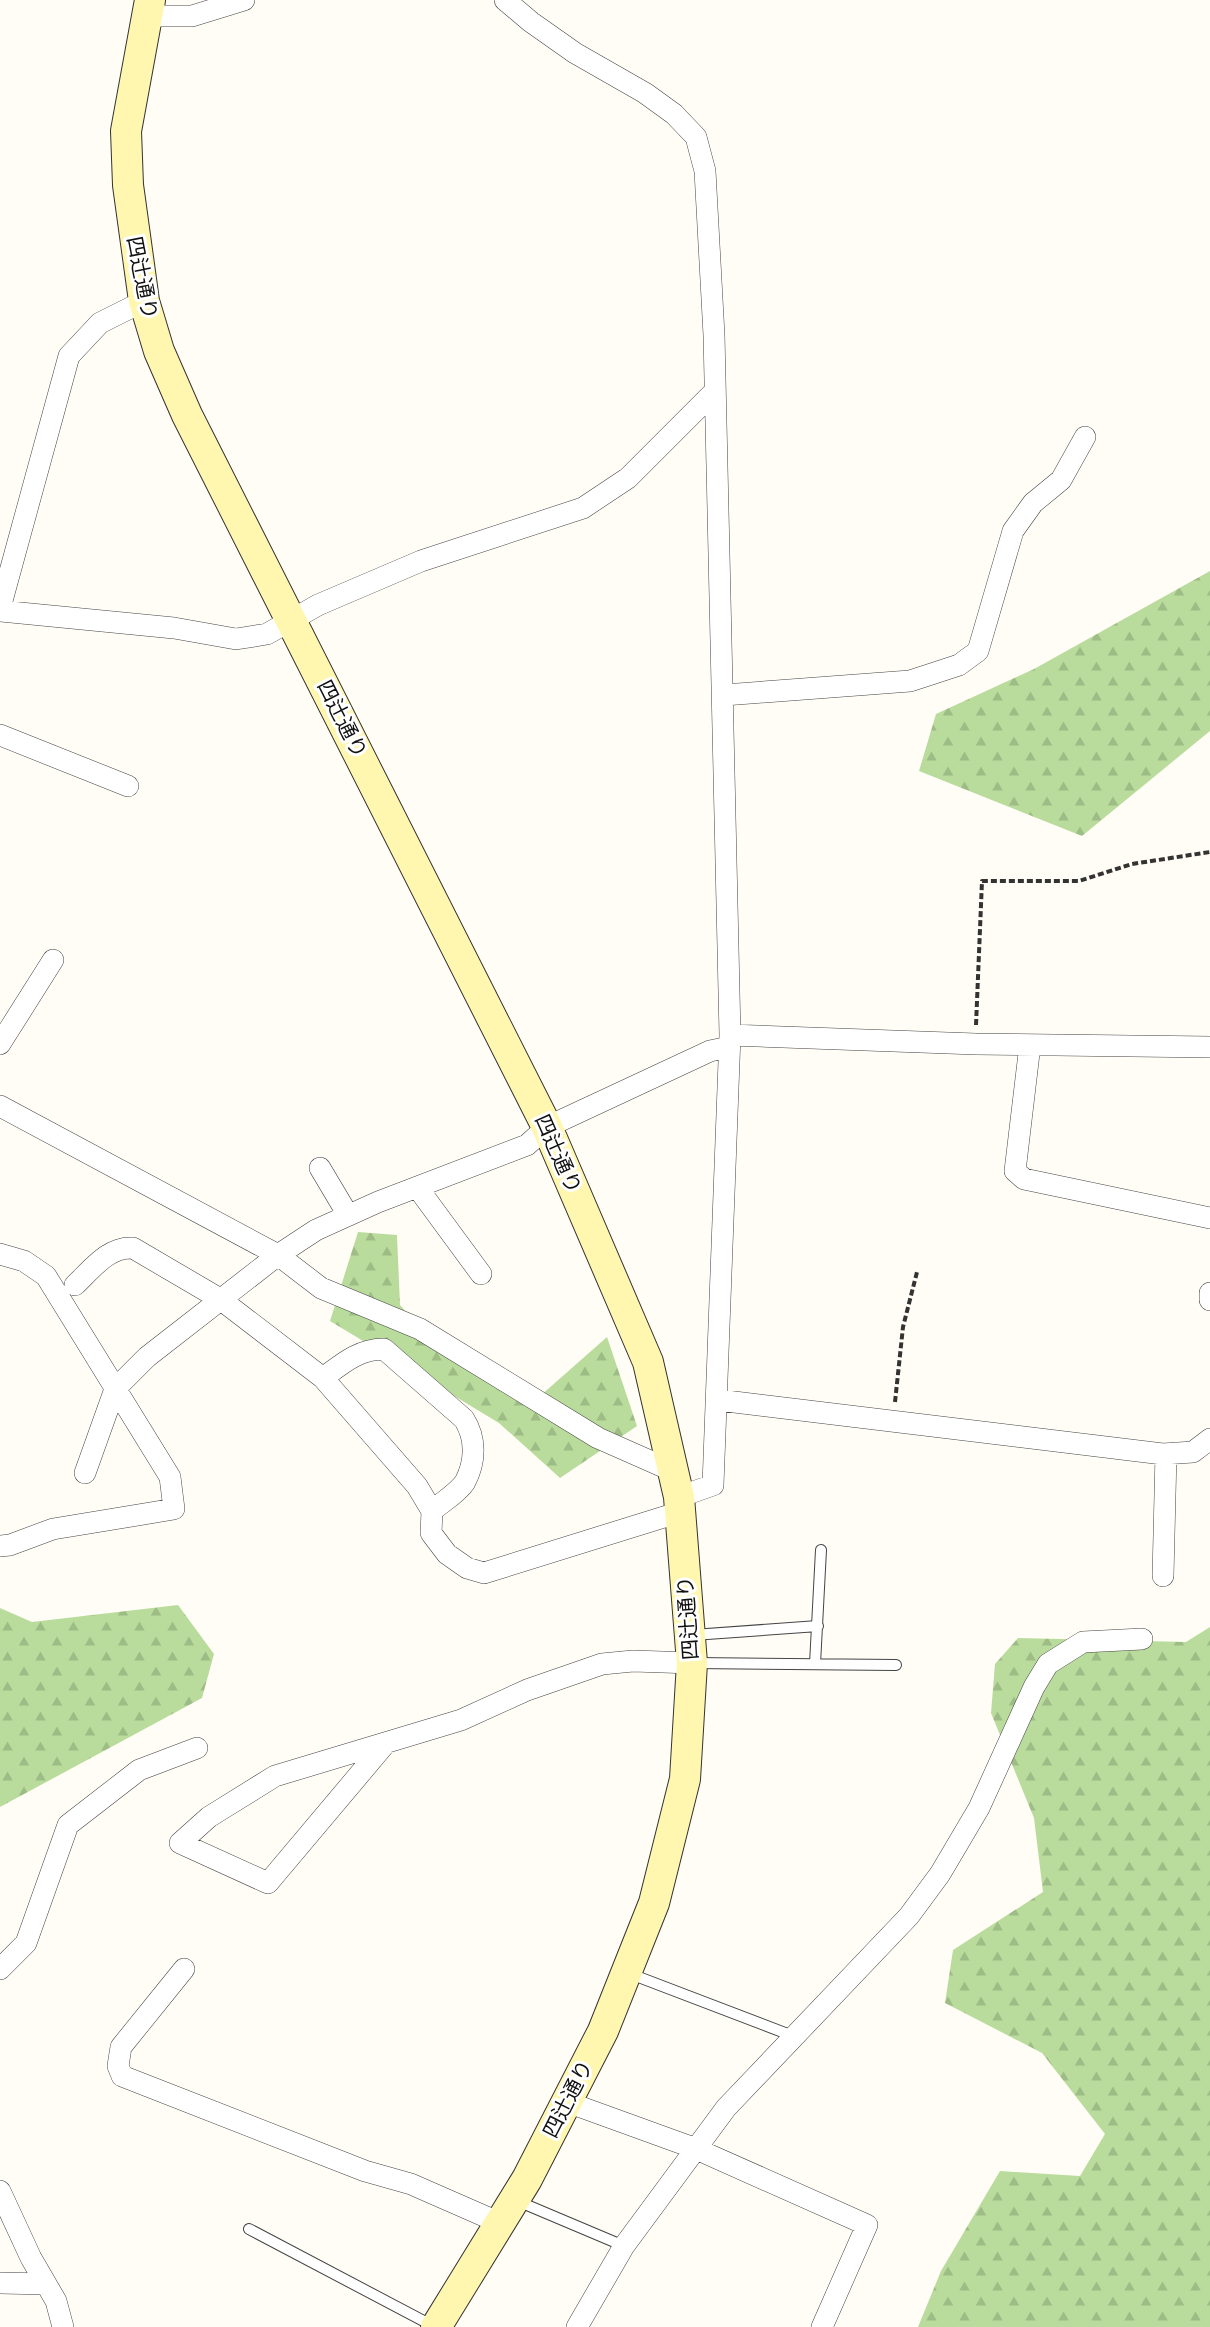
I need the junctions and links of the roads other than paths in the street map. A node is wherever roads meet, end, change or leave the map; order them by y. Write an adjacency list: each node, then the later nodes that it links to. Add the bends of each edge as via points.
1 (244, 0): 3 (street, via 192,16)
2 (505, 0): 5 (street, via 575,53 645,93 674,114 696,137 705,171)
3 (148, 8): 4 (street, 四辻通り, via 126,131 133,230)
4 (144, 301): 7 (street, via 100,323 69,357); 8 (street, 四辻通り, via 159,351 187,415)
5 (715, 391): 8 (street, via 628,478 583,508 421,561); 9 (street)
6 (1085, 437): 9 (street, via 1061,480 1033,503 1013,531 978,651 959,665 910,681)
7 (0, 610): 8 (street, via 174,628 236,639 267,634)
8 (291, 619): 18 (street, 四辻通り)
9 (724, 695): 13 (street)
10 (0, 735): 11 (street)
11 (128, 786)
12 (53, 960): 14 (street)
13 (730, 1041): 15 (street); 18 (street); 32 (street)
14 (0, 1044)
15 (1030, 1046): 16 (street); 22 (street, via 1015,1171 1024,1179)
16 (1210, 1047)
17 (0, 1106): 24 (street)
18 (547, 1127): 20 (street, via 527,1145); 36 (street, 四辻通り, via 648,1362)
19 (320, 1168): 21 (street)
20 (417, 1187): 21 (street); 25 (street)
21 (348, 1215): 24 (street, via 316,1230)
22 (1210, 1218)
23 (0, 1254): 31 (street, via 24,1261 45,1276)
24 (278, 1256): 28 (street); 36 (street, via 321,1288 420,1329 598,1438)
25 (481, 1274)
26 (75, 1285): 28 (street, via 113,1251 134,1248)
27 (1210, 1293): 29 (street)
28 (220, 1299): 30 (street); 31 (street, via 147,1357)
29 (1210, 1300)
30 (323, 1378): 37 (street, via 417,1486); 37 (street, via 349,1358 369,1349 384,1348 464,1419 473,1433 474,1455 464,1483)
31 (115, 1389): 35 (street); 38 (street, via 170,1477 174,1509 53,1529)
32 (718, 1400): 34 (street); 36 (street, via 713,1485)
33 (1208, 1445): 34 (street, via 1193,1452)
34 (1166, 1454): 40 (street)
35 (85, 1473)
36 (678, 1494): 37 (street, via 484,1572 467,1568 447,1554 431,1533); 43 (street, 四辻通り)
37 (432, 1510)
38 (0, 1546)
39 (822, 1550): 41 (lane)
40 (1163, 1576)
41 (818, 1626): 43 (lane); 44 (lane)
42 (1142, 1639): 51 (street, via 1083,1642 1048,1664 979,1808 940,1874 909,1916)
43 (691, 1649): 44 (lane); 46 (street, via 602,1664 527,1690 461,1720); 50 (street, 四辻通り, via 685,1779 654,1903)
44 (815, 1664): 45 (lane)
45 (896, 1665)
46 (385, 1744): 46 (street, via 268,1882 180,1843 209,1817 275,1776)
47 (197, 1748): 48 (street, via 139,1770 68,1825 26,1942)
48 (0, 1969)
49 (184, 1969): 55 (street, via 121,2047 118,2066 122,2076 365,2171)
50 (628, 1972): 51 (lane); 52 (street, 四辻通り)
51 (793, 2036): 53 (street)
52 (567, 2102): 53 (street); 55 (street, 四辻通り)
53 (694, 2148): 57 (street); 63 (street, via 867,2224)
54 (0, 2191): 59 (street)
55 (507, 2212): 57 (lane); 61 (street, 四辻通り)
56 (249, 2229): 61 (lane)
57 (624, 2246): 62 (street)
58 (0, 2283): 59 (street)
59 (46, 2284): 60 (street, via 56,2301)
60 (63, 2327)
61 (436, 2327)
62 (577, 2327)
63 (822, 2327)

